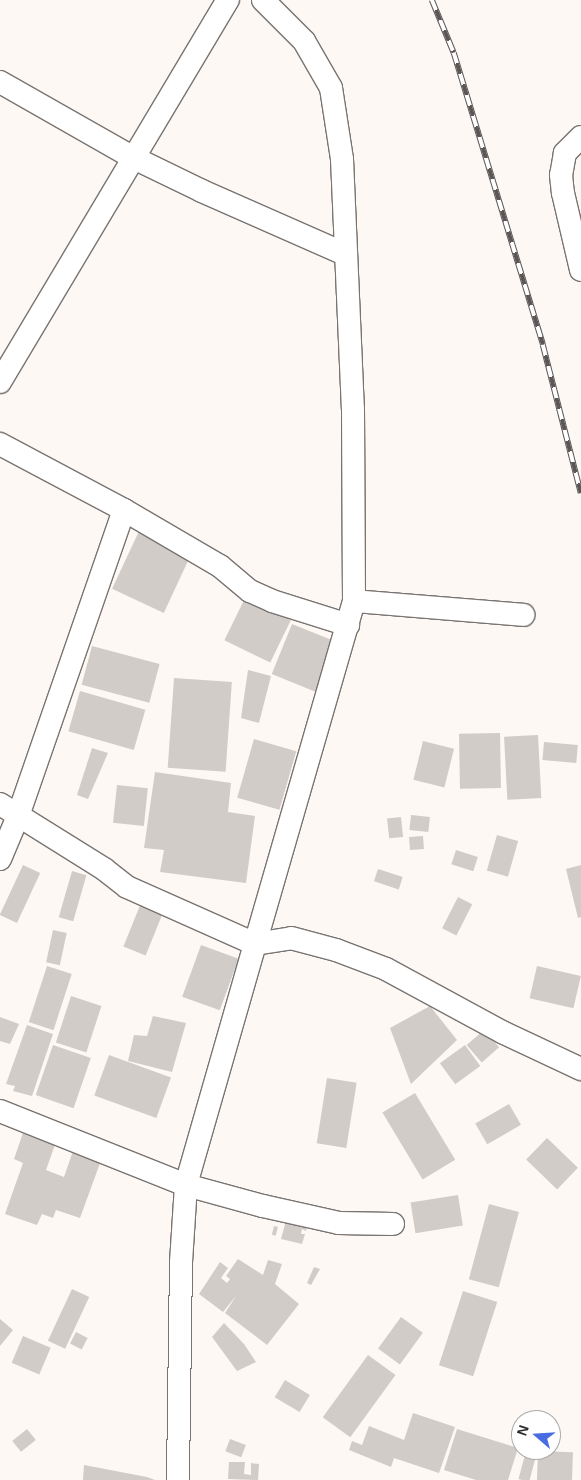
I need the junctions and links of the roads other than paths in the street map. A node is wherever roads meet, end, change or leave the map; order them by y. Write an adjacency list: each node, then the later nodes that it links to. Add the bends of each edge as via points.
1 (228, 0): 5 (street)
2 (263, 0): 6 (street, via 304,40 331,88 342,158)
3 (0, 82): 5 (street)
4 (581, 137): 7 (street, via 565,153 561,175)
5 (134, 158): 6 (street); 8 (street)
6 (345, 254): 11 (street, via 354,409)
7 (581, 270)
8 (0, 382)
9 (0, 444): 10 (street)
10 (124, 510): 13 (street, via 220,566 250,591 272,602); 14 (street)
11 (354, 600): 12 (street); 13 (street)
12 (523, 615)
13 (348, 625): 16 (street)
14 (9, 810): 15 (street); 16 (street, via 127,887)
15 (0, 859)
16 (255, 944): 17 (street, via 291,938 336,950 386,969 504,1032); 19 (street)
17 (581, 1068)
18 (0, 1111): 19 (street)
19 (186, 1185): 20 (street, via 339,1222); 21 (street, via 179,1344)
20 (393, 1224)
21 (178, 1480)

